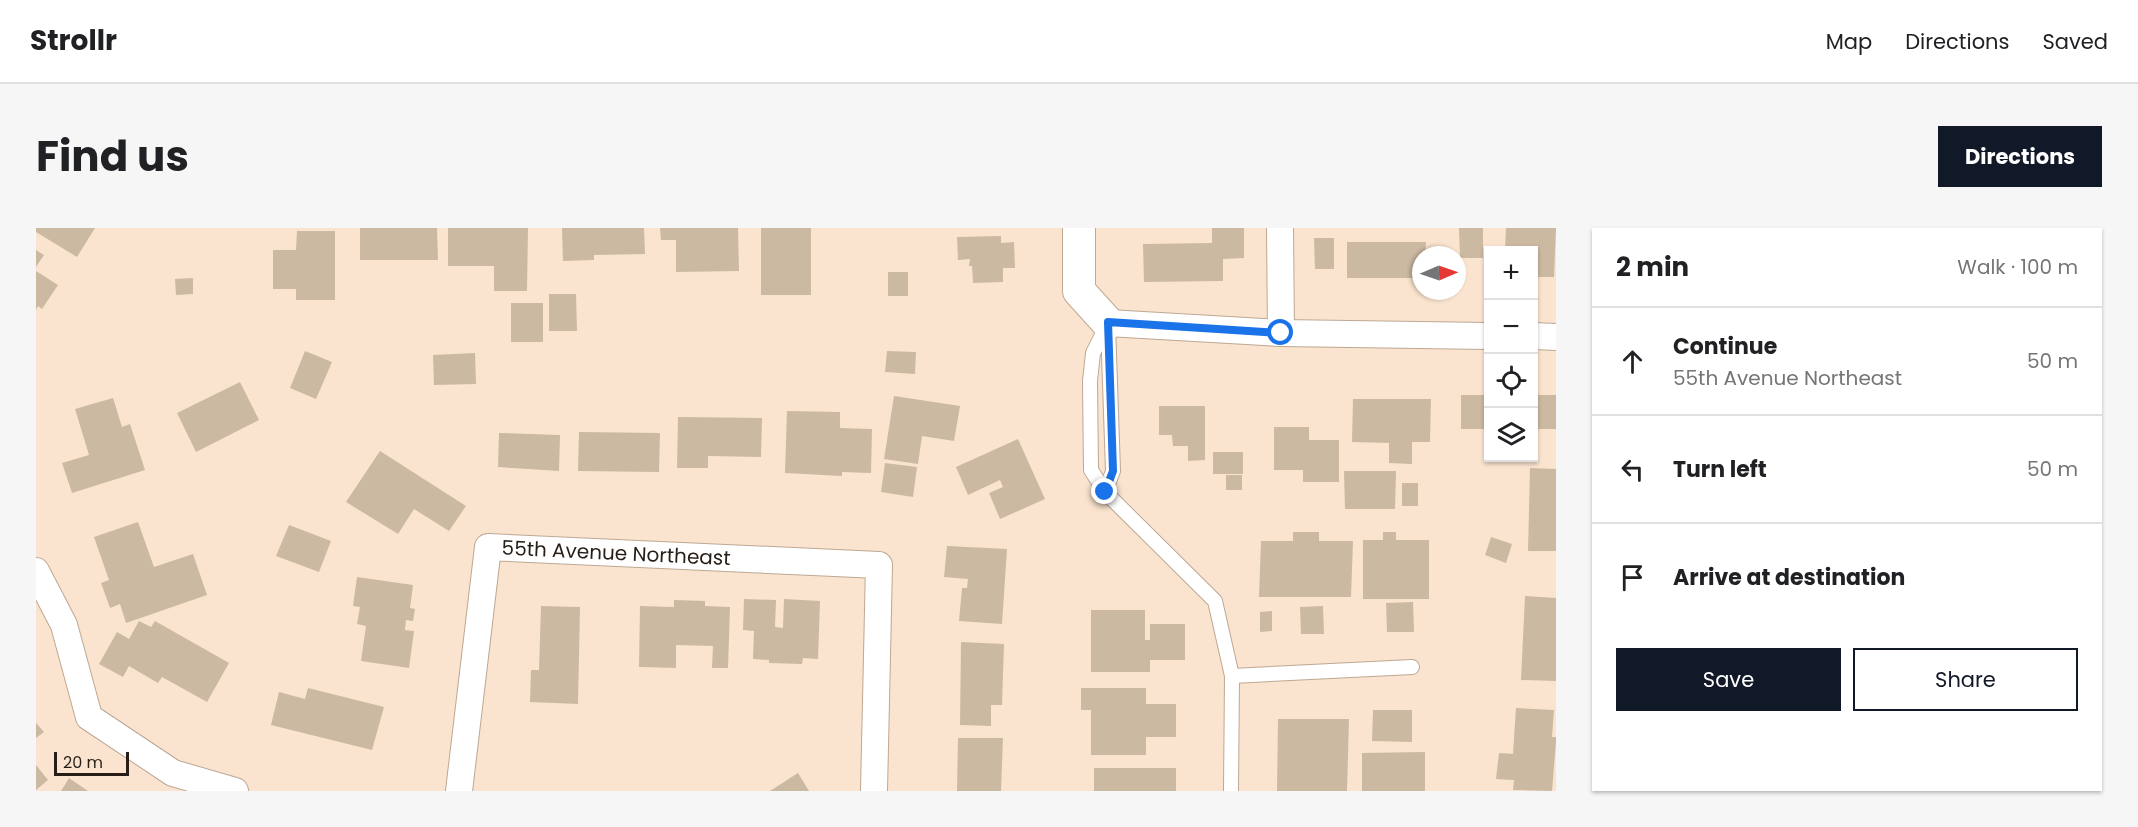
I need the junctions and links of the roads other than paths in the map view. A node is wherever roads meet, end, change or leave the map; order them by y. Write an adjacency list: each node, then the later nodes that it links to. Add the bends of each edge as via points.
1 (1080, 228): 3 (street, via 1079,291)
2 (1280, 228): 4 (street)
3 (1108, 322): 4 (street); 8 (lane, via 1113,471); 8 (lane, via 1093,353 1090,381 1091,470)
4 (1281, 333): 5 (street)
5 (1484, 336)
6 (1538, 336): 7 (street)
7 (1556, 337)
8 (1105, 492): 11 (lane, via 1215,601)
9 (36, 571): 12 (street, via 64,625 89,717 172,773)
10 (1412, 667): 11 (lane)
11 (1232, 676): 15 (lane)
12 (236, 791)
13 (459, 791): 14 (street, 55th Avenue Northeast, via 488,548 879,565)
14 (874, 791)
15 (1231, 791)

